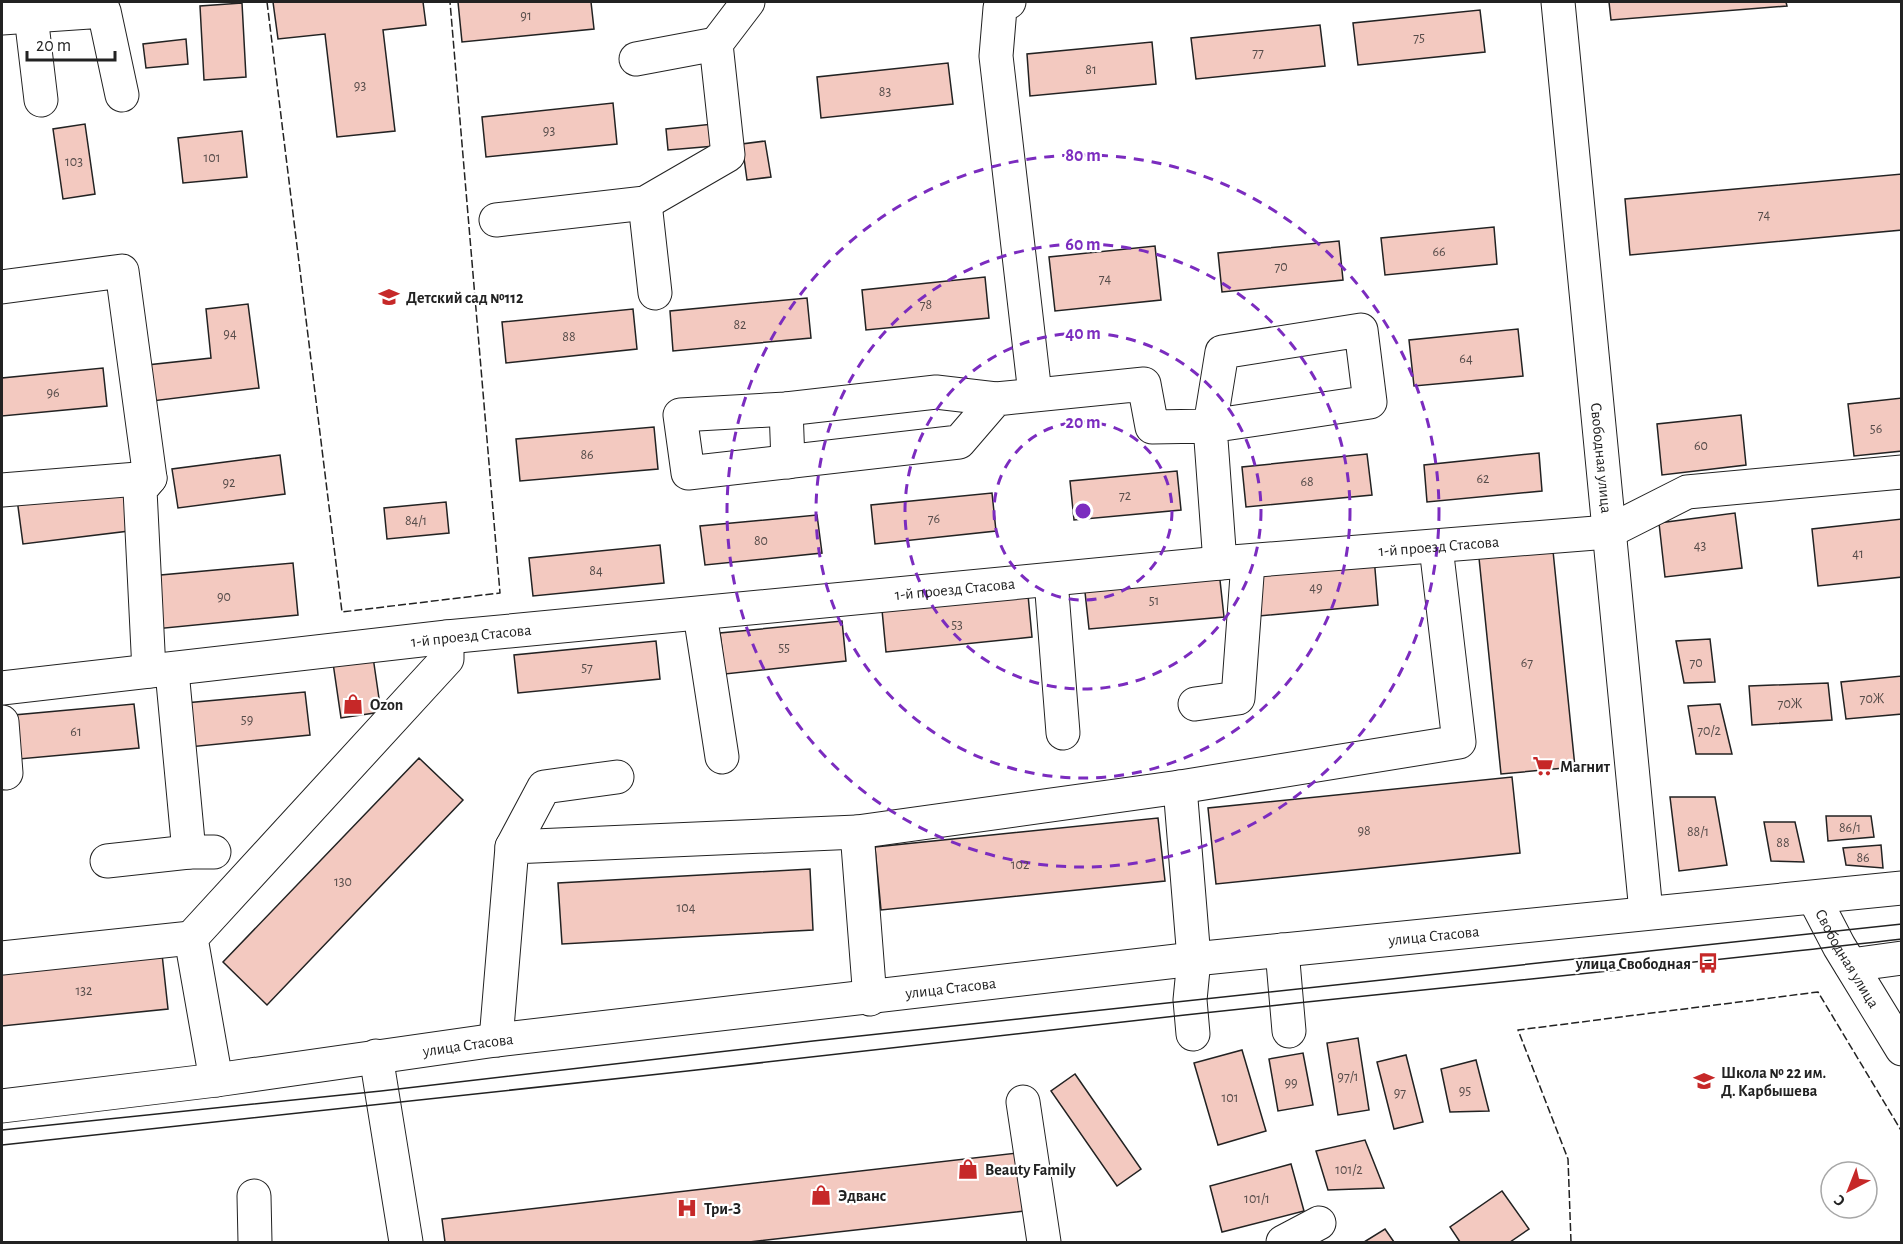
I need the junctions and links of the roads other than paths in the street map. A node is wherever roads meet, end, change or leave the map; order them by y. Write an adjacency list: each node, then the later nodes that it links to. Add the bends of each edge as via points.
1 (748, 2): 5 (street)
2 (1009, 2): 13 (street, via 1000,8 996,56)
3 (1558, 2): 21 (street, Свободная улица)
4 (16, 17): 7 (street, via 104,11); 8 (street)
5 (716, 44): 6 (street); 9 (street, via 728,155)
6 (636, 59)
7 (122, 95)
8 (41, 100)
9 (645, 203): 10 (street); 12 (street)
10 (496, 220)
11 (2, 287): 19 (street, via 122,271)
12 (655, 293)
13 (1035, 394): 14 (street); 16 (street, via 1144,384 1152,427)
14 (996, 399): 15 (street, via 936,392); 17 (street, via 959,442)
15 (786, 409): 17 (street); 17 (street, via 680,415 688,473)
16 (1210, 426): 16 (street, via 1370,402 1362,330 1222,352); 23 (street)
17 (788, 462)
18 (1902, 472): 21 (street, 1-й проезд Стасова, via 1687,492)
19 (150, 478): 20 (street); 27 (street, via 140,490)
20 (2, 490)
21 (1608, 531): 22 (street, 1-й проезд Стасова); 41 (street, Свободная улица)
22 (1436, 547): 23 (street, 1-й проезд Стасова); 35 (street, via 1459,742)
23 (1234, 562): 24 (street, 1-й проезд Стасова); 29 (street, via 1238,698)
24 (1051, 580): 25 (street, 1-й проезд Стасова); 31 (street)
25 (700, 614): 26 (street, 1-й проезд Стасова); 32 (street)
26 (447, 637): 27 (street, 1-й проезд Стасова); 42 (street, via 447,659)
27 (160, 671): 28 (street, 1-й проезд Стасова); 38 (street, via 202,852)
28 (2, 688)
29 (1195, 704)
30 (2, 723): 33 (street)
31 (1063, 733)
32 (722, 757)
33 (6, 773)
34 (617, 777): 37 (street, via 544,787)
35 (1180, 787): 36 (street); 46 (street)
36 (856, 832): 37 (street); 48 (street)
37 (512, 847): 51 (street)
38 (107, 861)
39 (1902, 888): 40 (street, улица Стасова)
40 (1814, 898): 41 (street, улица Стасова); 47 (street, Свободная улица)
41 (1646, 912): 43 (street, улица Стасова)
42 (191, 938): 44 (street); 54 (street)
43 (1282, 950): 46 (street, улица Стасова); 49 (street)
44 (2, 958)
45 (1902, 958): 47 (street)
46 (1194, 959): 48 (street, улица Стасова); 50 (street, via 1190,1000)
47 (1851, 965): 52 (street, Свободная улица)
48 (870, 999): 51 (street, улица Стасова)
49 (1289, 1031)
50 (1193, 1034)
51 (496, 1040): 53 (street, улица Стасова)
52 (1902, 1049)
53 (376, 1056): 54 (street, улица Стасова); 60 (street)
54 (216, 1080): 56 (street, улица Стасова)
55 (1023, 1102): 61 (street)
56 (2, 1106)
57 (254, 1196): 59 (street)
58 (1319, 1223): 62 (street)
59 (255, 1242)
60 (406, 1242)
61 (1044, 1242)
62 (1283, 1242)

